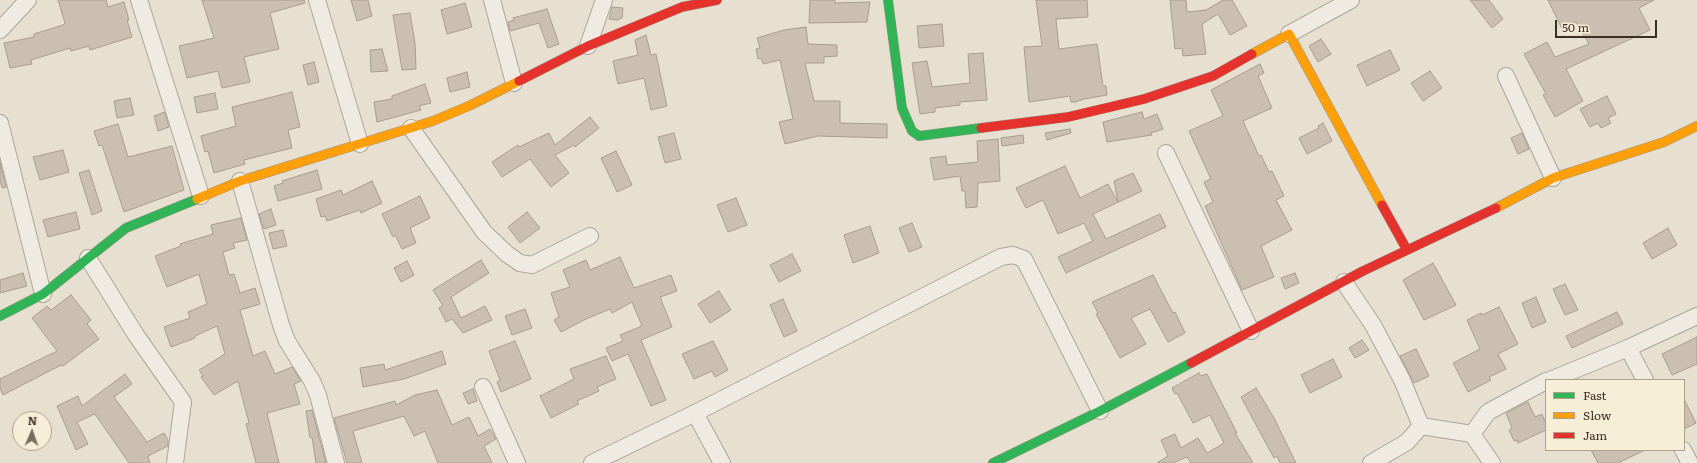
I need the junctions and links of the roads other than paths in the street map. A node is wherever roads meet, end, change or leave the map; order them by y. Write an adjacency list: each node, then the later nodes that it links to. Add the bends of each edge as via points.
1 (28, 0): 9 (street)
2 (139, 0): 21 (street)
3 (317, 0): 17 (street)
4 (492, 0): 13 (street)
5 (604, 0): 11 (street)
6 (716, 0): 11 (street, via 682,7)
7 (888, 0): 10 (street, via 902,108 907,123 919,136 1068,117 1144,99 1213,76)
8 (1351, 0): 10 (street)
9 (0, 30)
10 (1290, 34): 23 (street, via 1305,66)
11 (588, 46): 13 (street)
12 (1506, 76): 19 (street)
13 (514, 83): 16 (street, via 471,105)
14 (0, 123): 26 (street)
15 (1697, 126): 19 (street, via 1664,142)
16 (411, 128): 17 (street); 22 (street, via 484,232 520,263 532,265)
17 (360, 144): 20 (street)
18 (1166, 153): 29 (street)
19 (1553, 178): 23 (street, via 1493,210)
20 (240, 181): 21 (street); 41 (street, via 281,325 287,341 318,395)
21 (201, 196): 24 (street, via 126,228)
22 (590, 236)
23 (1407, 250): 25 (street)
24 (88, 258): 26 (street); 40 (street, via 136,335 183,402)
25 (1344, 282): 29 (street); 37 (street, via 1373,325 1402,380)
26 (43, 294): 27 (street)
27 (0, 316)
28 (1697, 316): 30 (street)
29 (1251, 330): 35 (street)
30 (1628, 348): 31 (street); 32 (street)
31 (1552, 379)
32 (1644, 379)
33 (1545, 382): 38 (street, via 1488,412)
34 (483, 387): 42 (street)
35 (1100, 411): 36 (street, via 1024,259 1013,255 1001,257); 45 (street)
36 (695, 413): 43 (street); 44 (street)
37 (1421, 426): 38 (street); 46 (street, via 1407,442)
38 (1472, 434): 47 (street)
39 (1684, 451): 48 (street)
40 (175, 463)
41 (336, 463)
42 (517, 463)
43 (592, 463)
44 (722, 463)
45 (993, 463)
46 (1371, 463)
47 (1492, 463)
48 (1690, 463)

